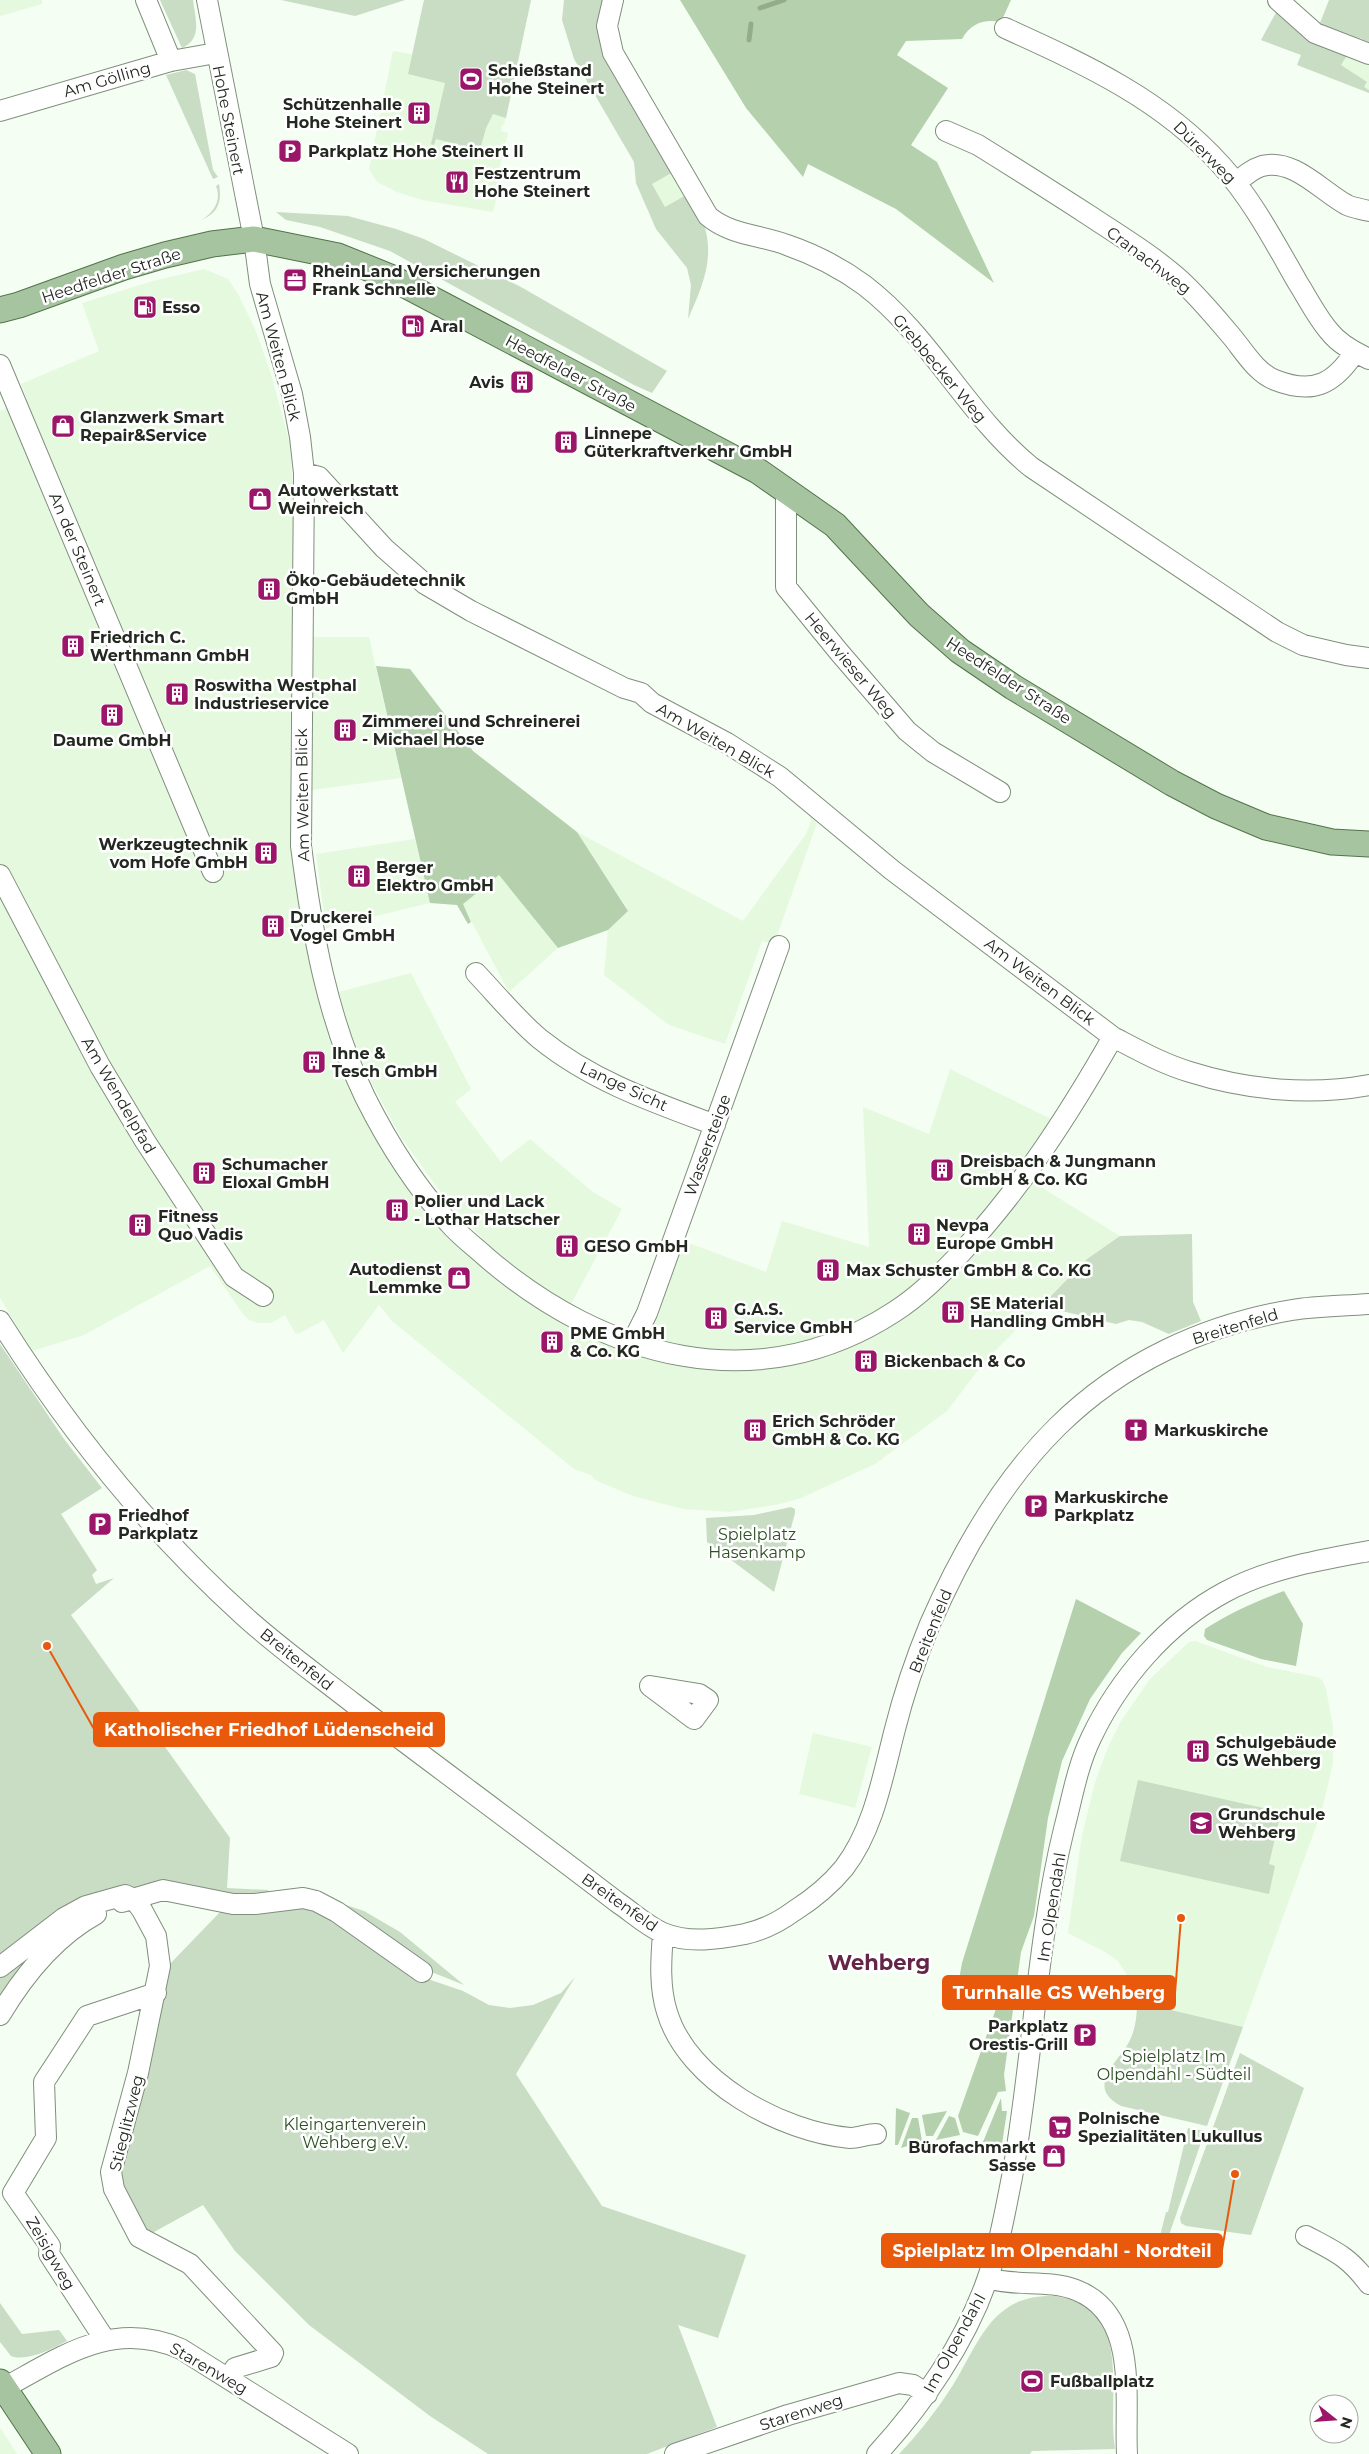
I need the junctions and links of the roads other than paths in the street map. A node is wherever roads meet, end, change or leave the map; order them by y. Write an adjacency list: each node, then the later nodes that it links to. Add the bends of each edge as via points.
1 (146, 0): 8 (street)
2 (207, 0): 6 (street, Hohe Steinert)
3 (613, 0): 19 (street, Grebbecker Weg, via 607,26 614,53 708,216 739,232 787,245 820,259 862,284 922,342 1010,450 1235,606 1303,645)
4 (1278, 0): 7 (street, via 1315,33)
5 (1005, 28): 11 (street, Dürerweg, via 1096,70 1151,103 1208,152)
6 (216, 53): 8 (street, Am Gölling); 13 (street, Hohe Steinert)
7 (1369, 54)
8 (171, 61): 9 (street, Am Gölling)
9 (0, 110)
10 (946, 131): 15 (street, Cranachweg, via 978,145 1152,258 1211,311 1260,371 1274,380 1301,387 1323,384 1336,378)
11 (1236, 183): 12 (street, via 1261,166 1285,167 1300,173 1349,206); 15 (street, Dürerweg, via 1329,332)
12 (1369, 211)
13 (254, 239): 14 (main road, Heedfelder Straße, via 212,244 149,260); 17 (street, Am Weiten Blick, via 260,284 292,394); 18 (main road, Heedfelder Straße, via 338,256 372,268 738,460)
14 (0, 310)
15 (1362, 356)
16 (0, 364): 22 (street, An der Steinert)
17 (304, 473): 26 (street, Am Weiten Blick, via 319,477 384,548 425,584 557,655 641,693 652,703 727,743 780,777 892,870); 32 (street, Am Weiten Blick, via 301,846 321,966 348,1057 385,1134 424,1192 460,1235 509,1277 556,1309)
18 (786, 490): 20 (street, Heerwieser Weg, via 786,587 907,731 933,752); 21 (main road, Heedfelder Straße, via 836,525 944,638 1013,687 1172,783 1225,810 1302,837)
19 (1369, 658)
20 (1000, 792)
21 (1369, 844)
22 (213, 872)
23 (0, 875): 29 (street, Am Wendelpfad, via 100,1066 145,1141 234,1277)
24 (779, 946): 28 (street, Wassersteige)
25 (476, 973): 28 (street, Lange Sicht, via 522,1022 577,1066 634,1095)
26 (1113, 1037): 27 (street, Am Weiten Blick, via 1189,1072 1253,1087 1302,1090); 32 (street, Am Weiten Blick, via 1065,1119 980,1232 930,1285 890,1314 827,1346 759,1360 688,1358)
27 (1369, 1085)
28 (715, 1125): 32 (street, Wassersteige, via 647,1313)
29 (263, 1296)
30 (1369, 1304): 35 (street, Breitenfeld, via 1293,1310 1205,1332 1133,1368 1089,1397 1028,1460 973,1537 933,1617 915,1663 873,1809 844,1867 810,1901 779,1922 755,1932 710,1940)
31 (0, 1321): 35 (street, Breitenfeld, via 43,1389 88,1450 168,1541 243,1615 330,1686)
32 (632, 1343)
33 (1369, 1551): 42 (street, Im Olpendahl, via 1296,1565 1242,1584 1205,1603 1148,1653 1109,1706 1090,1739 1056,1863 1018,2142)
34 (134, 1899): 36 (street, via 125,1895 114,1897 79,1910); 37 (street, via 163,1890 233,1904 296,1898 316,1901 358,1926); 38 (street, Stieglitzweg, via 156,1936 160,1966); 39 (street, via 87,1919 55,1944 31,1969)
35 (662, 1933): 40 (street, via 661,1969 667,2012 678,2038 710,2075 751,2105 788,2123 852,2138)
36 (0, 1967)
37 (422, 1972)
38 (156, 1994): 44 (street, Zeisigweg, via 87,2016 44,2082 46,2138 14,2193 50,2246 49,2254); 45 (street, Stieglitzweg, via 111,2172 120,2201 139,2237 190,2264 273,2353 271,2357 235,2368)
39 (0, 2015)
40 (876, 2134)
41 (1306, 2236): 43 (street, via 1349,2260)
42 (988, 2278): 47 (street, Im Olpendahl, via 977,2307); 52 (street, via 1076,2290 1102,2307 1120,2336 1125,2358)
43 (1369, 2284)
44 (105, 2340): 45 (street, Starenweg, via 134,2336 166,2342); 46 (street, Starenweg)
45 (229, 2379): 49 (street, Starenweg)
46 (2, 2385): 48 (main road)
47 (927, 2394): 50 (street, Starenweg, via 913,2385 899,2383 796,2412); 51 (street, Im Olpendahl)
48 (48, 2454)
49 (348, 2454)
50 (675, 2454)
51 (877, 2454)
52 (1127, 2454)

